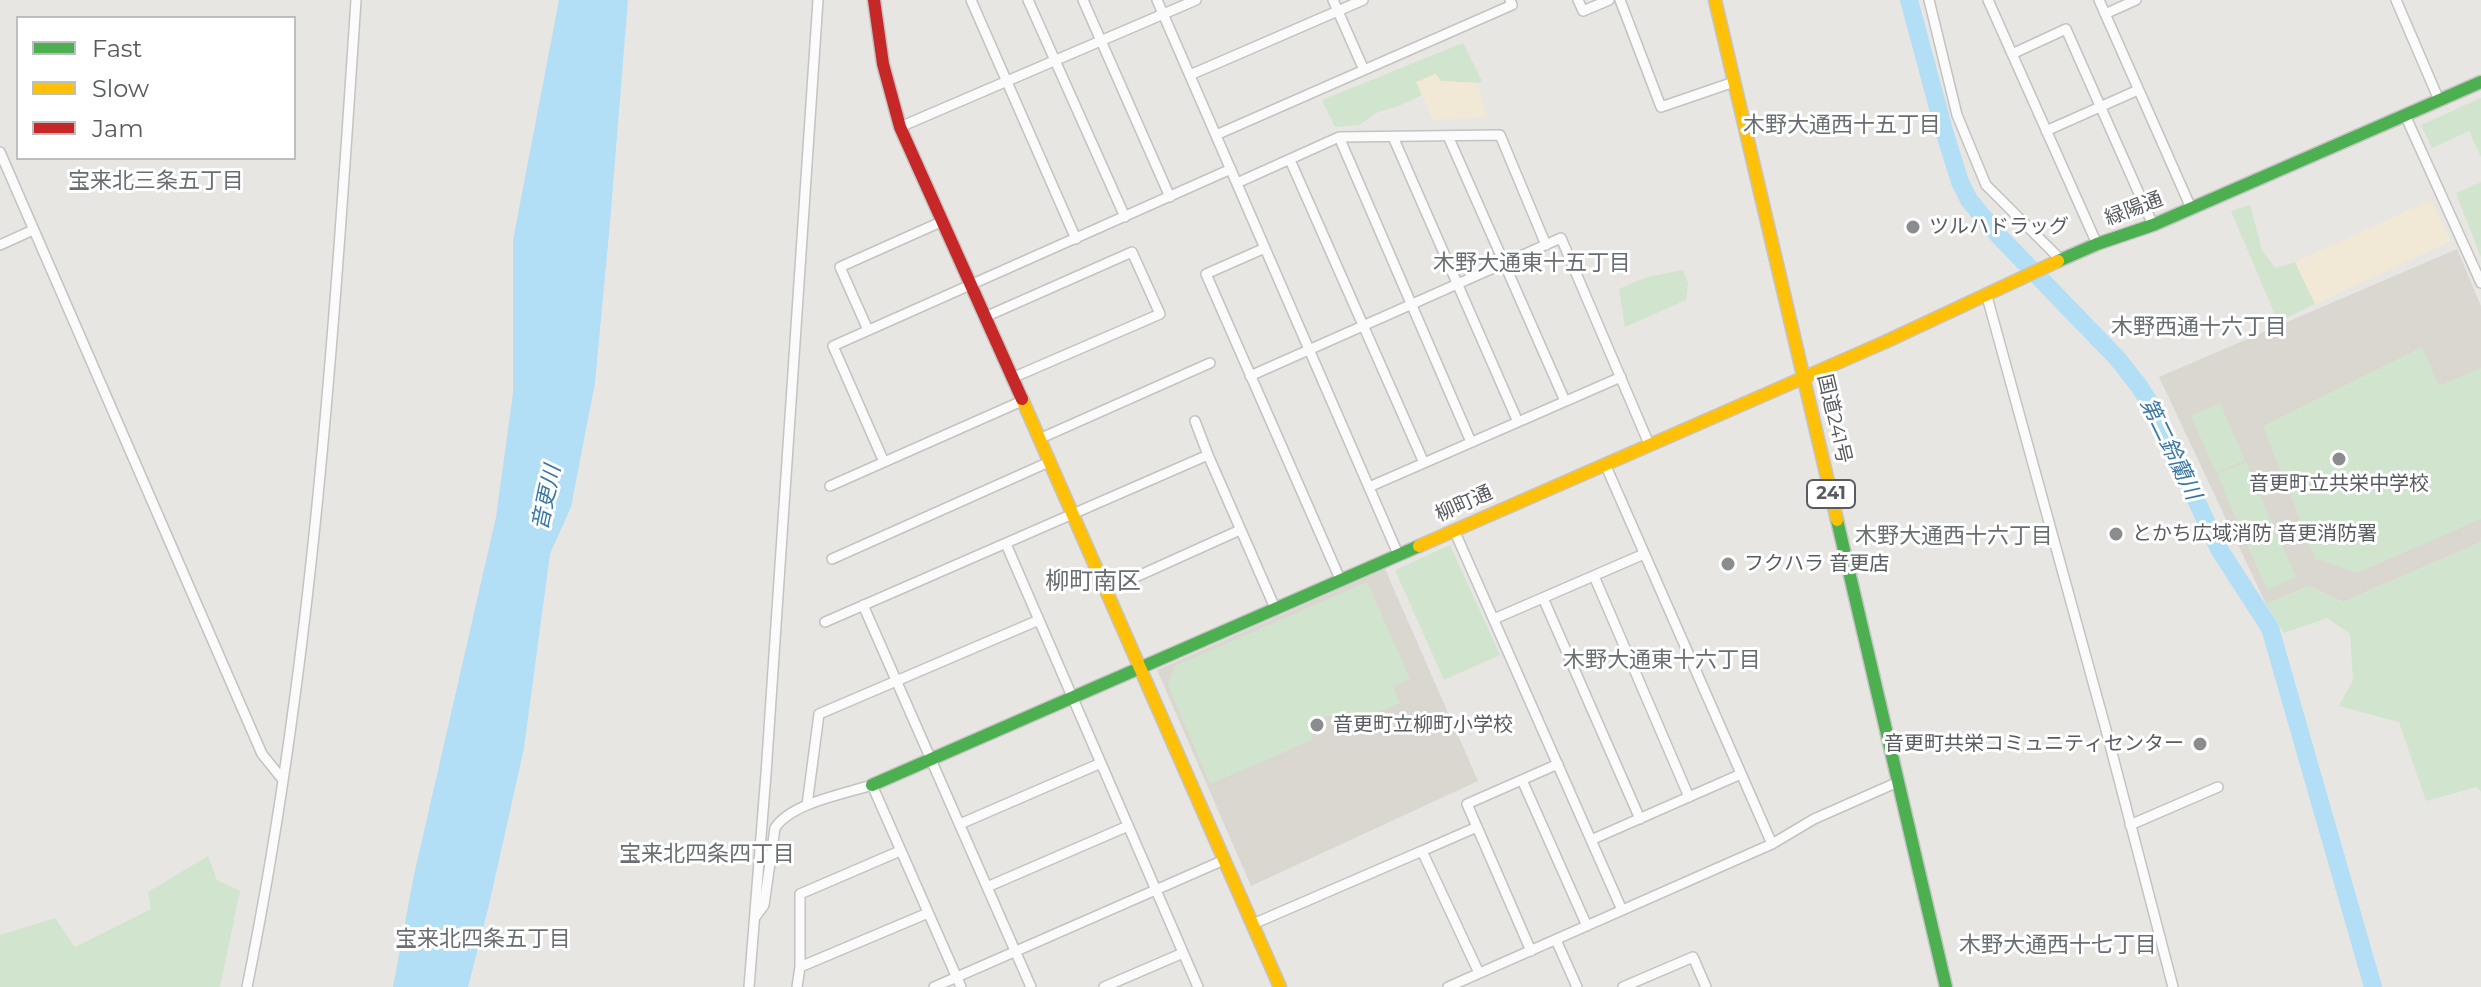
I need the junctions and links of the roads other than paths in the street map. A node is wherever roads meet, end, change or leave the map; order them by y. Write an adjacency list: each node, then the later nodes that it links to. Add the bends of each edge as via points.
1 (356, 0): 111 (street, via 325,432)
2 (818, 0): 132 (street)
3 (874, 0): 36 (main road, via 884,75)
4 (971, 0): 29 (street)
5 (1028, 0): 26 (street)
6 (1083, 0): 24 (street)
7 (1157, 0): 22 (street)
8 (1196, 0): 22 (street)
9 (1333, 0): 21 (street)
10 (1363, 0): 21 (street)
11 (1510, 0): 27 (street, via 1512,5)
12 (1578, 0): 13 (street, via 1583,11)
13 (1609, 0)
14 (1620, 0): 30 (street, via 1661,107)
15 (1715, 0): 30 (main road, 国道241号 / 241)
16 (1929, 0): 57 (street, via 1957,115 1986,185)
17 (1988, 0): 25 (street)
18 (2099, 0): 23 (street)
19 (2136, 0): 23 (street)
20 (2396, 0): 33 (street)
21 (1338, 11): 27 (street); 28 (street)
22 (1163, 14): 24 (street); 28 (street)
23 (2105, 14): 32 (street)
24 (1101, 41): 26 (street); 46 (street)
25 (2012, 54): 34 (street, via 2066,29); 37 (street)
26 (1055, 60): 29 (street); 48 (street)
27 (1364, 70): 38 (street)
28 (1190, 75): 38 (street)
29 (1007, 81): 36 (street); 52 (street)
30 (1734, 82): 72 (main road, 国道241号 / 241)
31 (2481, 82): 33 (main road, 緑陽通)
32 (2138, 90): 34 (street); 47 (street)
33 (2439, 100): 35 (main road, 緑陽通)
34 (2101, 106): 37 (street); 50 (street)
35 (2405, 115): 47 (main road, 緑陽通); 59 (street)
36 (900, 127): 49 (main road)
37 (2046, 131): 53 (street)
38 (1216, 135): 44 (street)
39 (1448, 136): 41 (street); 55 (street, via 1500,135); 58 (street)
40 (1339, 137): 41 (street); 43 (street); 64 (street)
41 (1393, 137): 61 (street)
42 (0, 152): 51 (street)
43 (1290, 160): 45 (street); 66 (street)
44 (1231, 169): 45 (street); 46 (street)
45 (1237, 183): 56 (street)
46 (1170, 197): 48 (street)
47 (2191, 208): 50 (main road, 緑陽通)
48 (1125, 217): 52 (street)
49 (943, 221): 62 (main road); 67 (street, via 840,267)
50 (2153, 225): 53 (main road, 緑陽通)
51 (33, 230): 54 (street); 111 (street, via 262,754)
52 (1076, 239): 62 (street)
53 (2097, 244): 57 (main road, 緑陽通)
54 (0, 245)
55 (1546, 245): 58 (street); 71 (street, via 1561,238)
56 (1265, 248): 68 (street); 70 (street, via 1206,274)
57 (2057, 261): 63 (main road, 緑陽通)
58 (1504, 263): 61 (street); 75 (street)
59 (2479, 270): 60 (street)
60 (2481, 283)
61 (1458, 284): 64 (street); 77 (street)
62 (971, 286): 65 (main road); 67 (street)
63 (1986, 293): 72 (main road, 緑陽通); 120 (street)
64 (1412, 304): 66 (street); 79 (street)
65 (985, 317): 73 (main road); 73 (street, via 1132,252 1160,314)
66 (1363, 326): 68 (street); 84 (street)
67 (868, 330): 82 (street, via 833,346)
68 (1309, 350): 70 (street); 87 (street)
69 (1210, 363): 78 (street)
70 (1250, 376): 96 (street)
71 (1621, 377): 75 (street); 80 (street)
72 (1803, 377): 80 (main road, 柳町通); 113 (main road, 国道241号 / 241)
73 (1012, 378): 74 (main road)
74 (1022, 401): 78 (main road); 82 (street)
75 (1565, 401): 77 (street)
76 (1195, 421): 81 (street)
77 (1518, 422): 79 (street)
78 (1039, 439): 83 (main road)
79 (1471, 442): 84 (street)
80 (1649, 444): 85 (main road, 柳町通)
81 (1208, 455): 88 (street); 89 (street)
82 (884, 462): 86 (street)
83 (1049, 462): 88 (main road); 94 (street)
84 (1424, 463): 87 (street)
85 (1605, 464): 90 (main road, 柳町通); 93 (street)
86 (830, 486)
87 (1369, 487): 92 (street)
88 (1073, 514): 91 (street); 97 (main road)
89 (1240, 530): 97 (street); 100 (street)
90 (1454, 530): 92 (main road, 柳町通); 101 (street)
91 (1006, 544): 99 (street); 102 (street)
92 (1398, 554): 96 (main road, 柳町通)
93 (1644, 554): 95 (street); 110 (street)
94 (832, 559)
95 (1594, 576): 98 (street); 116 (street)
96 (1340, 579): 100 (main road, 柳町通)
97 (1107, 590): 104 (main road)
98 (1543, 598): 101 (street); 118 (street)
99 (863, 605): 103 (street); 105 (street)
100 (1275, 608): 104 (main road, 柳町通)
101 (1494, 619): 109 (street)
102 (1039, 620): 105 (street); 106 (street)
103 (825, 622)
104 (1142, 668): 106 (main road, 柳町通); 127 (main road)
105 (896, 681): 107 (street); 117 (street, via 819,714)
106 (1072, 697): 107 (main road, 柳町通); 108 (street)
107 (931, 759): 114 (main road, 柳町通); 119 (street)
108 (1101, 763): 119 (street); 121 (street)
109 (1558, 764): 112 (street); 123 (street)
110 (1741, 774): 116 (street); 124 (street)
111 (283, 780): 144 (street)
112 (1522, 780): 122 (street, via 1467,804); 134 (street)
113 (1898, 782): 124 (street); 157 (main road, 国道241号 / 241)
114 (872, 785): 117 (street); 125 (street)
115 (2218, 787): 120 (street)
116 (1689, 797): 118 (street)
117 (807, 805): 132 (street, via 775,828 764,905)
118 (1640, 819): 123 (street)
119 (960, 824): 128 (street)
120 (2130, 825): 158 (street)
121 (1128, 826): 128 (street); 129 (street)
122 (1477, 827): 126 (street); 137 (street)
123 (1591, 840): 130 (street)
124 (1772, 844): 130 (street)
125 (900, 851): 131 (street); 139 (street, via 800,894)
126 (1422, 851): 133 (street); 140 (street)
127 (1224, 860): 129 (street); 133 (main road)
128 (987, 887): 136 (street)
129 (1156, 890): 136 (street); 138 (street)
130 (1622, 910): 134 (street)
131 (928, 913): 139 (street); 142 (street)
132 (755, 917): 145 (street)
133 (1253, 924): 152 (main road)
134 (1587, 926): 135 (street)
135 (1556, 940): 137 (street); 154 (street)
136 (1016, 951): 142 (street); 148 (street)
137 (1531, 951): 140 (street)
138 (1183, 953): 141 (street); 151 (street)
139 (800, 967): 146 (street)
140 (1479, 973): 153 (street)
141 (1128, 977): 149 (street); 150 (street)
142 (959, 982): 147 (street)
143 (1645, 983): 155 (street); 156 (street, via 1693,957)
144 (247, 987)
145 (749, 987)
146 (797, 987)
147 (934, 987)
148 (1031, 987)
149 (1104, 987)
150 (1133, 987)
151 (1198, 987)
152 (1280, 987)
153 (1448, 987)
154 (1577, 987)
155 (1623, 987)
156 (1706, 987)
157 (1946, 987)
158 (2173, 987)

